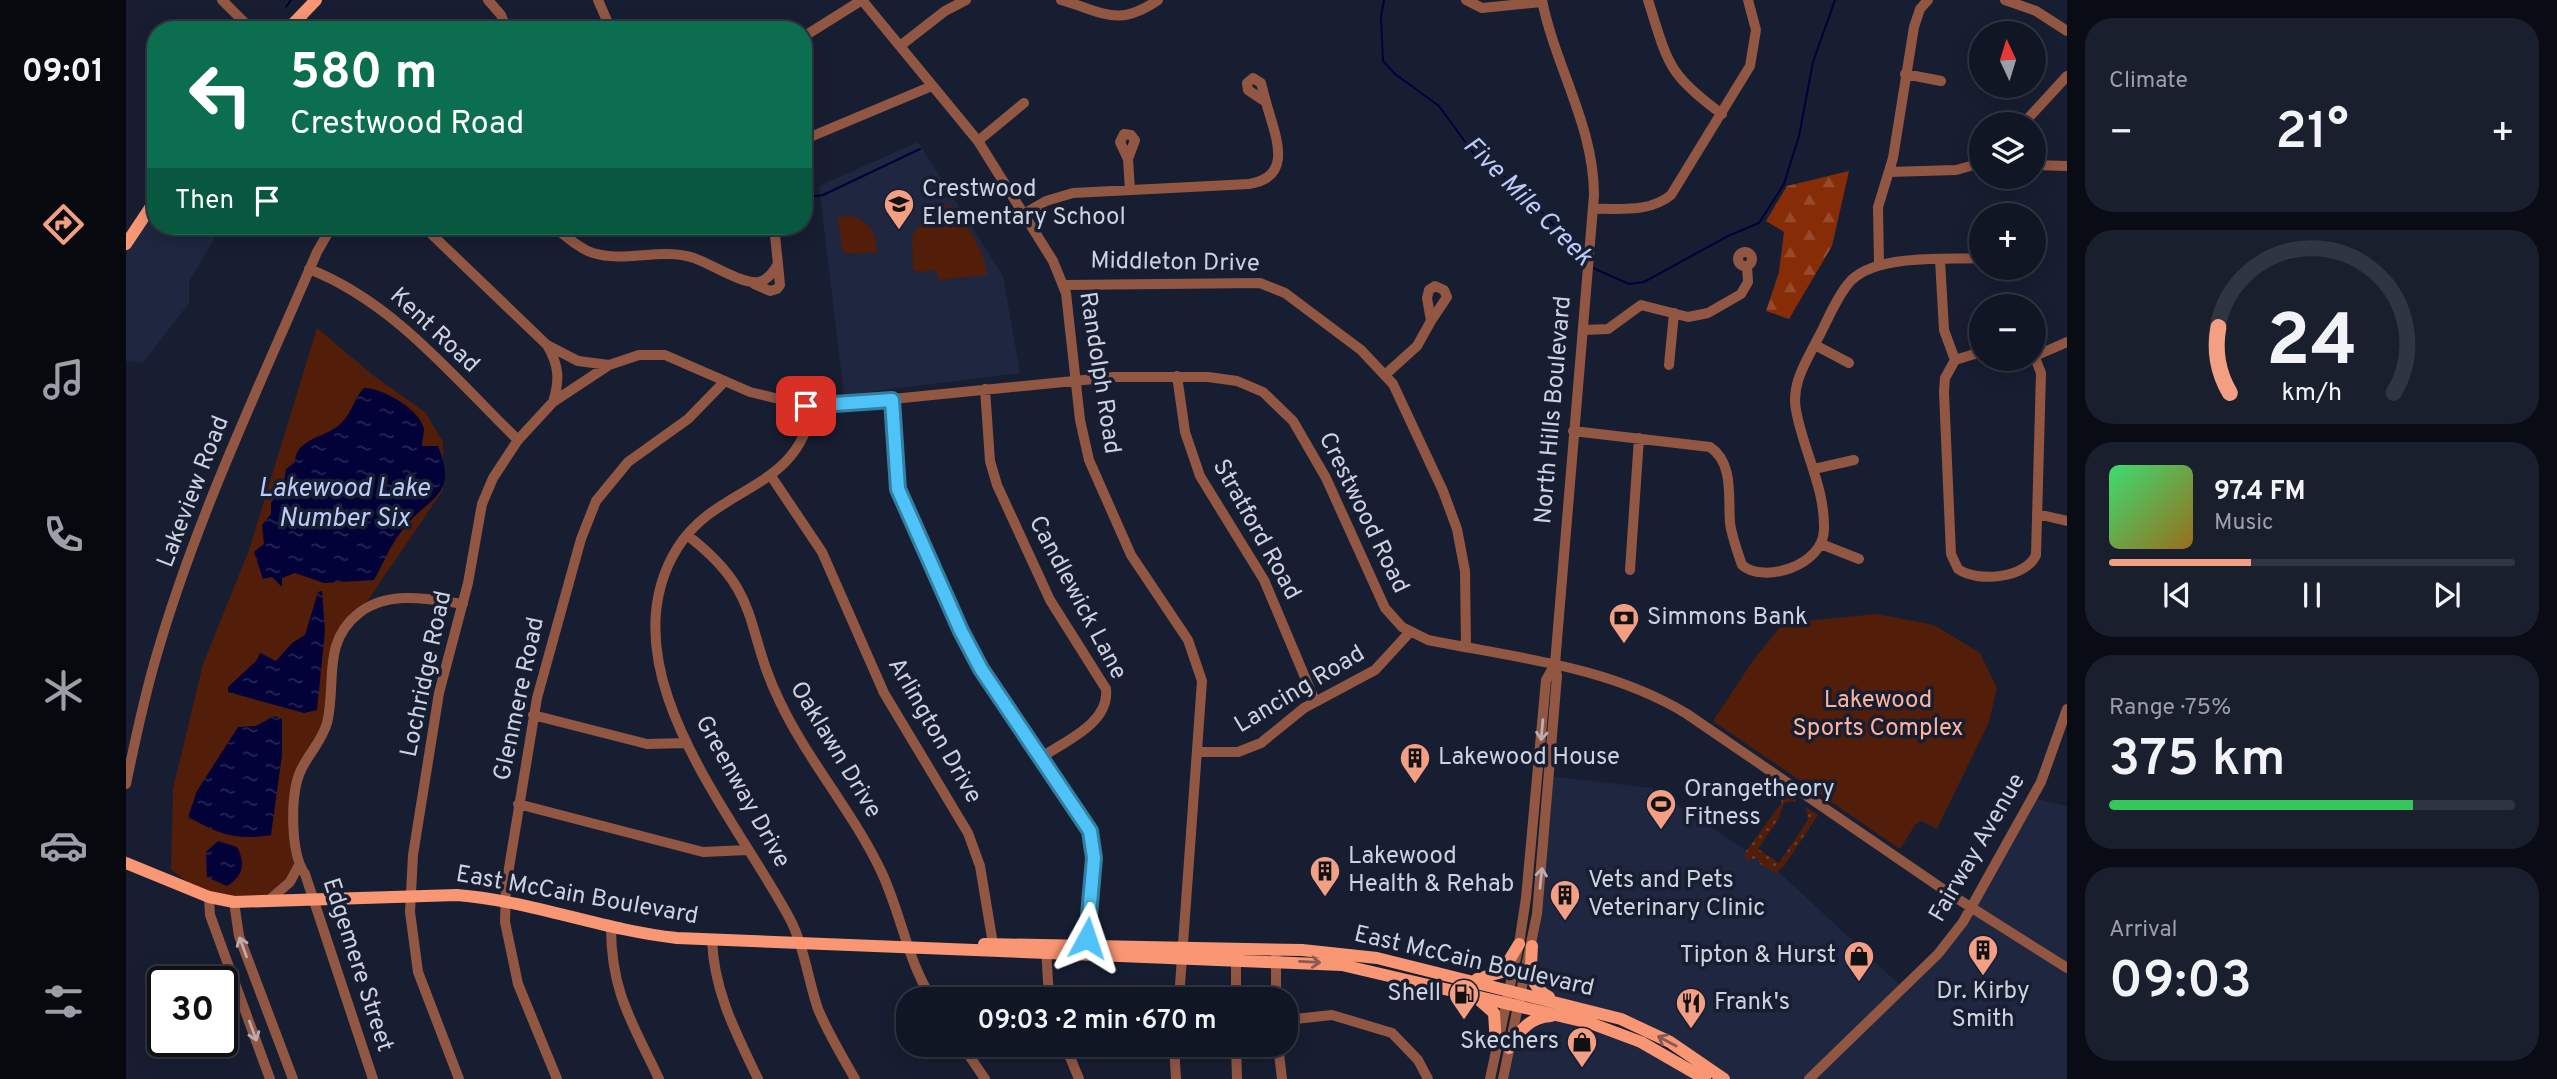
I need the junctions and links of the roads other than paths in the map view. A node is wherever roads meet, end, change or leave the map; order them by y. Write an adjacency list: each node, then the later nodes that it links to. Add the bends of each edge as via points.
1 (222, 0): 16 (street)
2 (316, 0): 15 (main road)
3 (488, 0): 19 (street)
4 (597, 0): 20 (street)
5 (862, 0): 21 (street); 23 (street, Randolph Road)
6 (966, 0): 23 (street)
7 (1061, 0): 8 (street, via 1119,18)
8 (1158, 0)
9 (1466, 0): 14 (street, via 1482,8)
10 (1648, 0): 31 (street, via 1675,74)
11 (1748, 0): 31 (street, via 1756,30 1755,49 1744,80)
12 (1928, 0): 24 (street, via 1918,13)
13 (2005, 0): 22 (street, via 2036,11)
14 (1542, 1): 40 (street, North Hills Boulevard, via 1588,139)
15 (299, 17): 17 (main road); 18 (street)
16 (243, 21)
17 (295, 21)
18 (303, 21)
19 (504, 21)
20 (607, 21)
21 (812, 31)
22 (2067, 31)
23 (900, 46): 27 (street, Randolph Road)
24 (1905, 74): 26 (street); 38 (street)
25 (2067, 76): 30 (street)
26 (1941, 81)
27 (932, 86): 32 (street); 33 (street, Randolph Road)
28 (1266, 102): 39 (street, via 1279,155 1267,179 1249,184)
29 (1024, 103): 33 (street)
30 (2034, 112)
31 (1722, 114): 40 (street, via 1664,200 1643,208)
32 (812, 136)
33 (978, 141): 42 (street, Randolph Road)
34 (1128, 159): 39 (street)
35 (2046, 165): 37 (street)
36 (1969, 166): 38 (street)
37 (2067, 166)
38 (1889, 173): 51 (street, via 1878,207)
39 (1130, 190): 42 (street, via 1062,195)
40 (1593, 209): 58 (street, North Hills Boulevard)
41 (147, 212): 47 (main road)
42 (1025, 213): 55 (street, Randolph Road)
43 (327, 235): 53 (street, Lakeview Road)
44 (432, 235): 60 (street, Crestwood Road)
45 (566, 235): 54 (street, via 590,252 611,256 676,254)
46 (775, 235): 50 (street)
47 (126, 244)
48 (1969, 259): 49 (street)
49 (1940, 260): 51 (street); 64 (street, via 1944,330)
50 (778, 264): 54 (street, via 764,280); 54 (street, via 780,285 775,291)
51 (1879, 265): 61 (street, via 1848,284)
52 (1747, 266): 56 (street, via 1748,282 1736,298 1697,317)
53 (309, 269): 79 (street, Kent Road, via 375,304); 100 (street, Lakeview Road, via 230,453 168,620)
54 (749, 281)
55 (1064, 285): 69 (street, Middleton Drive, via 1260,283 1296,300 1362,349); 71 (street, Randolph Road)
56 (1674, 313): 58 (street, via 1641,305 1608,329); 67 (street)
57 (1432, 321): 69 (street, via 1417,345)
58 (1583, 330): 77 (street, North Hills Boulevard)
59 (2067, 342): 62 (street)
60 (547, 345): 66 (street, Crestwood Road, via 578,361); 75 (street, Crestwood Road, via 559,378)
61 (1815, 345): 65 (street); 81 (street, via 1798,379 1795,399)
62 (2046, 351)
63 (1969, 356): 64 (street)
64 (1955, 360): 83 (street, via 1944,392 1954,562 1973,575 2024,570 2036,555)
65 (1849, 363)
66 (608, 365): 72 (street, Crestwood Road, via 659,354); 75 (street, Lochridge Road)
67 (1669, 365)
68 (2040, 371): 83 (street)
69 (1386, 374): 91 (street, Middleton Drive, via 1408,413 1457,529 1465,571)
70 (1177, 376): 71 (street, Crestwood Road); 90 (street, Crestwood Road, via 1237,381 1263,392 1280,406 1299,429 1326,478 1385,608); 93 (street, Stratford Road, via 1182,419 1200,476 1264,580)
71 (1076, 380): 73 (street, Crestwood Road); 98 (street, Randolph Road, via 1083,436 1100,486 1131,555 1197,658 1203,696)
72 (725, 381): 76 (street, Crestwood Road, via 770,400); 95 (street, Glenmere Road, via 688,419 628,462 596,501 581,539)
73 (985, 389): 74 (street, Crestwood Road); 99 (street, Candlewick Lane, via 990,461 997,485 1050,600 1106,689 1099,717)
74 (892, 400): 76 (street, Crestwood Road); 99 (street, via 894,467 900,496 971,651)
75 (553, 402): 79 (street, Lochridge Road)
76 (812, 407): 82 (street, Greenway Drive, via 800,446)
77 (1573, 431): 78 (street); 92 (street, North Hills Boulevard)
78 (1639, 438): 86 (street, via 1704,445 1721,457 1732,533 1747,569 1799,566); 88 (street)
79 (519, 440): 89 (street, Lochridge Road, via 482,504)
80 (1854, 460): 81 (street)
81 (1814, 469): 86 (street, via 1824,526)
82 (771, 476): 85 (street, Greenway Drive, via 712,513); 115 (street, Arlington Drive, via 822,552 884,694 968,833 980,866)
83 (2037, 514): 84 (street)
84 (2067, 520)
85 (687, 535): 97 (street, Greenway Drive, via 666,573 656,633 663,681); 116 (street, Oaklawn Drive, via 716,559 742,593 779,701 876,863)
86 (1821, 544): 87 (street)
87 (1859, 559)
88 (1630, 570)
89 (463, 604): 104 (street, Edgemere Street, via 387,600 360,612 340,634 332,656 326,724 295,786); 105 (street, Lochridge Road, via 434,717)
90 (1409, 633): 91 (street); 93 (street, Lancing Road, via 1375,670)
91 (1466, 647): 92 (street)
92 (1555, 664): 111 (street, via 1609,677 1667,702); 117 (street, North Hills Boulevard, via 1558,676 1545,839)
93 (1315, 701): 98 (street, Lancing Road, via 1255,746 1230,753)
94 (2067, 709): 96 (street, Fairway Avenue)
95 (533, 715): 97 (street, via 647,744); 101 (street, Glenmere Road)
96 (2062, 741): 111 (street, Fairway Avenue)
97 (686, 743): 102 (street, Greenway Drive)
98 (1199, 752): 121 (street, Randolph Road)
99 (1042, 757): 120 (street, via 1085,819 1092,840)
100 (126, 784)
101 (518, 804): 102 (street, via 694,850); 110 (street, Glenmere Road)
102 (747, 850): 114 (street, Greenway Drive)
103 (126, 863): 106 (main road, East McCain Boulevard)
104 (299, 865): 107 (street, Edgemere Street); 108 (street, Edgemere Street, via 290,881)
105 (410, 895): 107 (main road, East McCain Boulevard); 110 (main road, East McCain Boulevard); 144 (street, Lochridge Road, via 418,972)
106 (209, 897): 109 (main road, East McCain Boulevard); 141 (street, one-way to 141, via 210,915)
107 (314, 900): 108 (main road, East McCain Boulevard); 143 (street, Edgemere Street)
108 (268, 901): 109 (main road, East McCain Boulevard)
109 (234, 902): 142 (street, one-way to 109, via 239,936)
110 (506, 902): 112 (main road, East McCain Boulevard); 145 (street, Glenmere Road, via 512,961)
111 (1972, 907): 124 (street); 159 (street, Fairway Avenue, via 1938,954)
112 (611, 927): 113 (main road, East McCain Boulevard); 146 (street, via 611,958 619,994)
113 (712, 940): 114 (main road, East McCain Boulevard); 147 (street, via 720,996)
114 (800, 943): 116 (main road, East McCain Boulevard); 148 (street, Greenway Drive, via 818,1007)
115 (993, 944): 118 (main road, East McCain Boulevard); 119 (main road, East McCain Boulevard)
116 (908, 945): 118 (main road, East McCain Boulevard); 126 (street, Oaklawn Drive)
117 (1525, 945): 125 (main road, via 1502,972); 132 (street, North Hills Boulevard); 133 (main road, via 1533,984)
118 (945, 946): 119 (main road, East McCain Boulevard)
119 (1046, 949): 120 (main road, East McCain Boulevard); 127 (street)
120 (1085, 950): 121 (main road, East McCain Boulevard)
121 (1184, 952): 122 (main road, East McCain Boulevard); 128 (street, Randolph Road)
122 (1236, 954): 123 (main road, East McCain Boulevard); 129 (street)
123 (1276, 955): 125 (main road, East McCain Boulevard, via 1358,955); 130 (street); 131 (main road, East McCain Boulevard, one-way to 131, via 1366,968)
124 (2067, 968)
125 (1472, 980): 132 (main road, East McCain Boulevard)
126 (925, 987)
127 (1048, 987)
128 (1180, 987)
129 (1236, 987)
130 (1276, 987)
131 (1464, 993): 132 (main road, East McCain Boulevard); 135 (main road, via 1487,1004 1494,1013)
132 (1514, 998): 133 (main road, East McCain Boulevard); 135 (street, North Hills Boulevard)
133 (1562, 1010): 135 (main road, via 1531,1021); 157 (main road, East McCain Boulevard, via 1641,1042); 158 (main road, East McCain Boulevard, one-way to 133, via 1686,1051 1637,1026)
134 (1298, 1019): 154 (street, via 1332,1015 1392,1034 1418,1059)
135 (1503, 1046): 155 (street, North Hills Boulevard); 156 (street, North Hills Boulevard)
136 (969, 1057): 149 (street)
137 (1070, 1057): 150 (street)
138 (1175, 1057): 151 (street)
139 (1236, 1057): 152 (street)
140 (1279, 1057): 153 (street)
141 (270, 1079)
142 (293, 1079)
143 (373, 1079)
144 (459, 1079)
145 (557, 1079)
146 (659, 1079)
147 (758, 1079)
148 (855, 1079)
149 (985, 1079)
150 (1079, 1079)
151 (1176, 1079)
152 (1237, 1079)
153 (1282, 1079)
154 (1428, 1079)
155 (1490, 1079)
156 (1503, 1079)
157 (1705, 1079)
158 (1724, 1079)
159 (1809, 1079)

